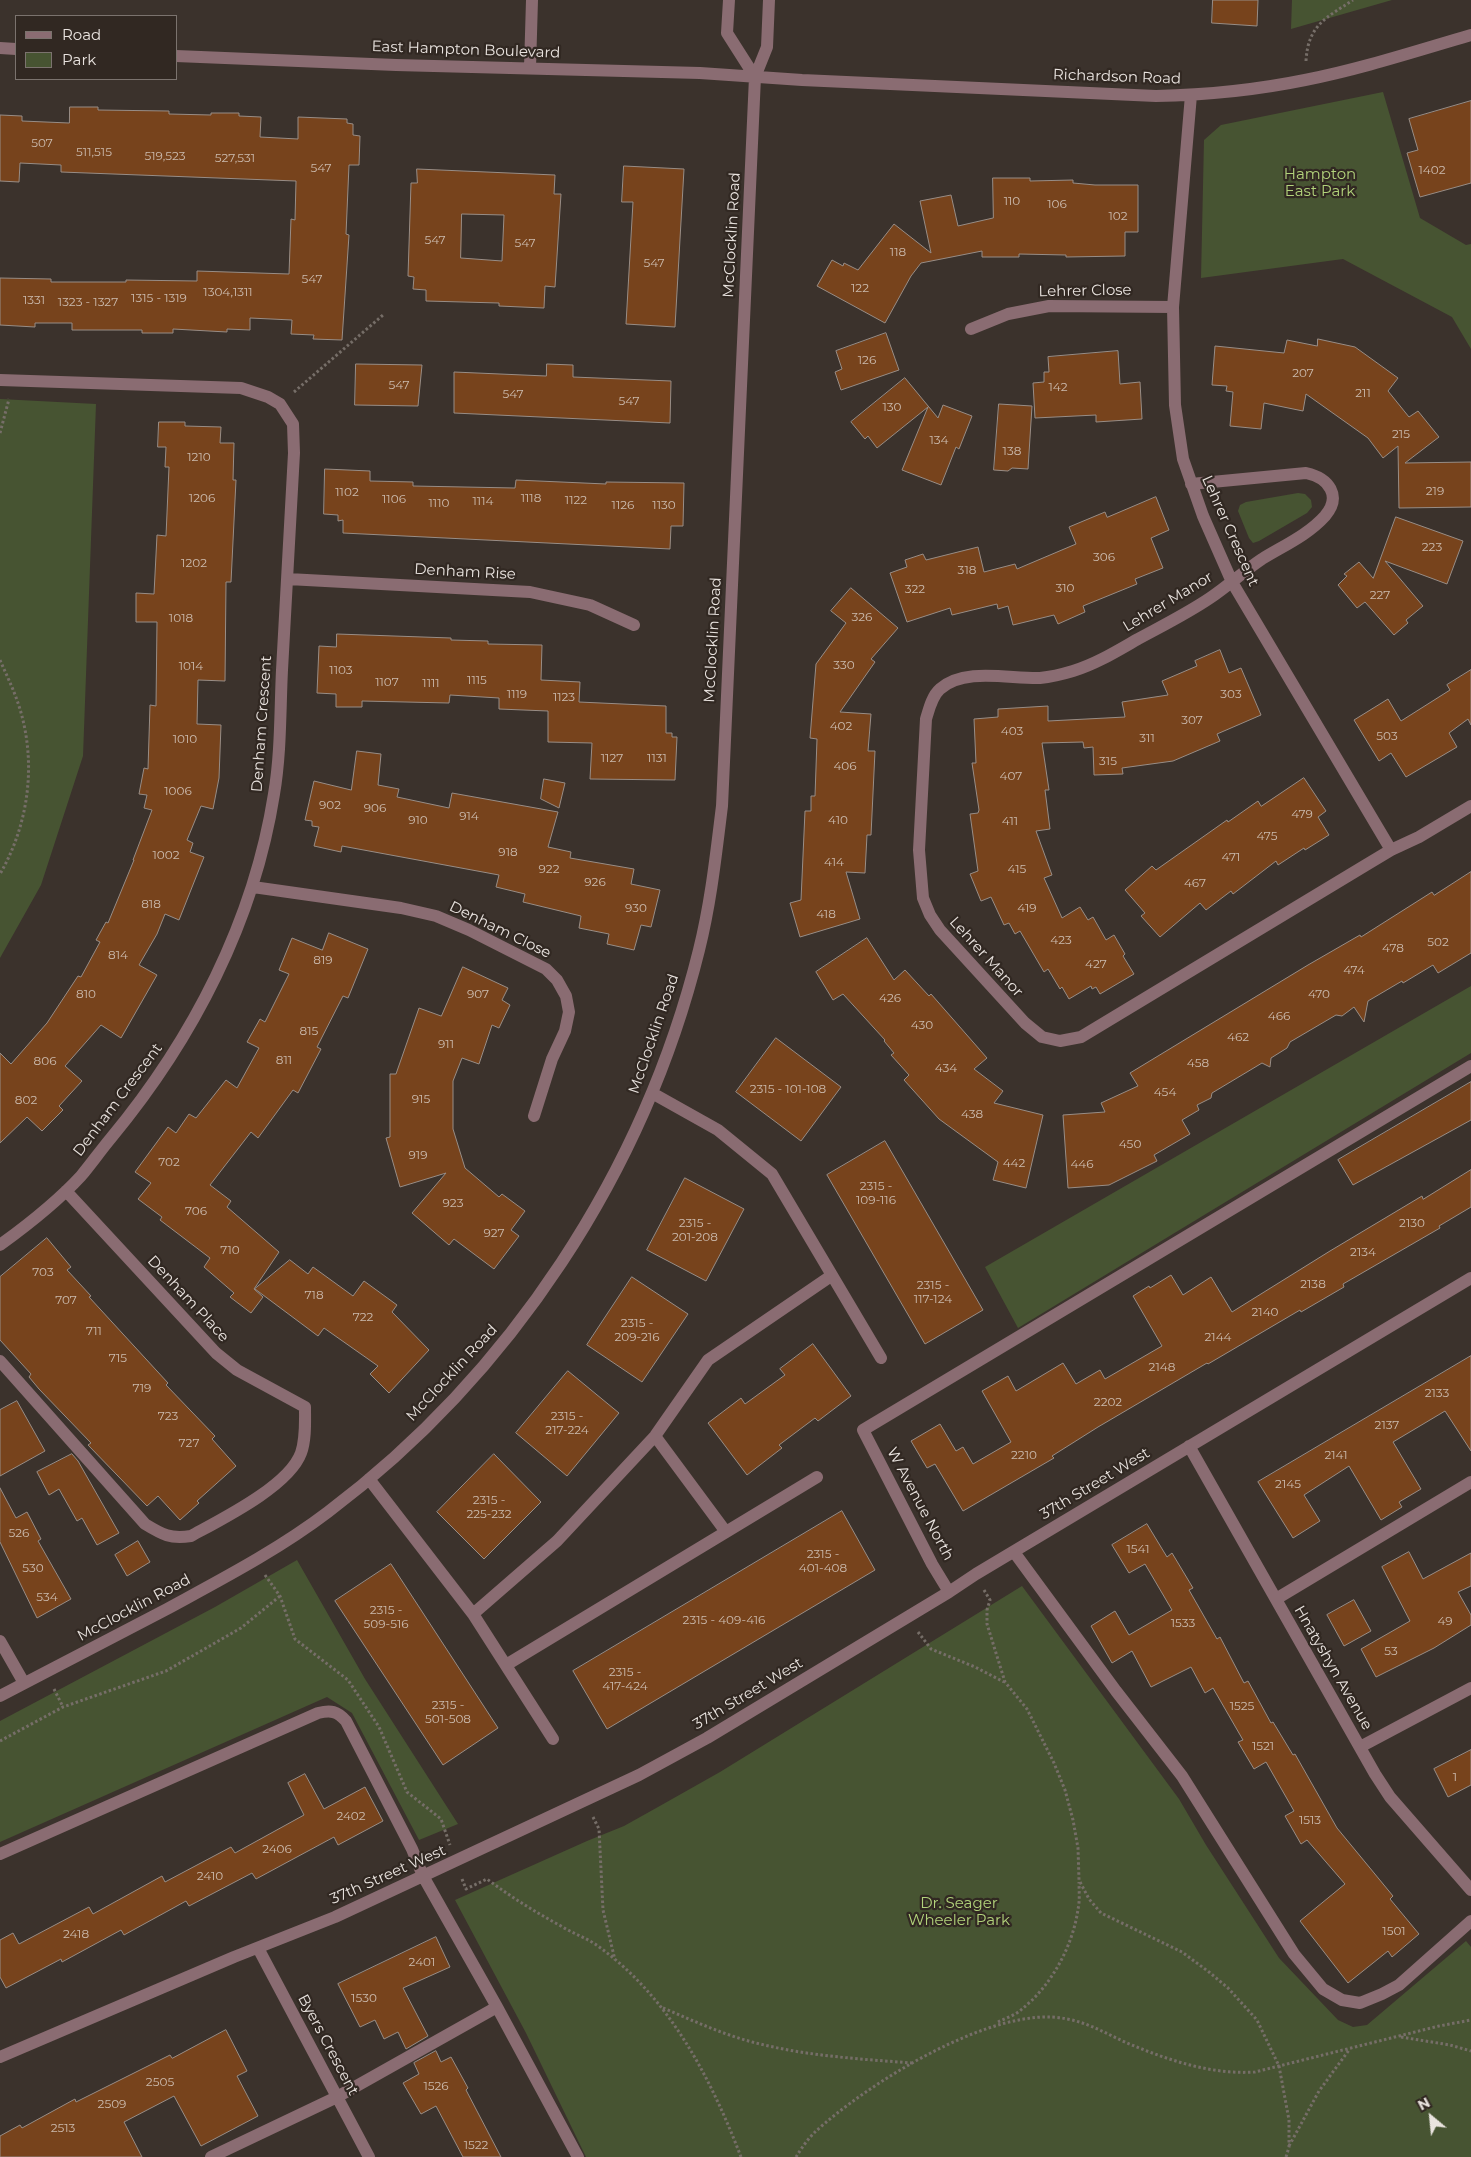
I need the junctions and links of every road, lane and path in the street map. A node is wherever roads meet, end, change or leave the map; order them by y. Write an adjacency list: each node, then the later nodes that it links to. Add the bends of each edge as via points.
1 (532, 0): 9 (street)
2 (729, 0): 10 (street, via 727,33)
3 (769, 0): 10 (street, McClocklin Road, via 767,46)
4 (1353, 0): 11 (path, via 1314,29 1309,42)
5 (1471, 35): 11 (street, Richardson Road)
6 (0, 48): 7 (street)
7 (15, 49)
8 (178, 56): 9 (street, East Hampton Boulevard)
9 (530, 68): 10 (street, East Hampton Boulevard)
10 (755, 77): 12 (street, Richardson Road); 30 (street, McClocklin Road, via 722,806 699,949)
11 (1305, 80): 12 (street, Richardson Road)
12 (1191, 95): 13 (street, Lehrer Crescent)
13 (1173, 307): 15 (street, Lehrer Close, via 1048,306 1008,314); 20 (street, Lehrer Crescent, via 1177,432)
14 (383, 315): 16 (path)
15 (971, 329)
16 (309, 377)
17 (0, 380): 21 (street, Denham Crescent, via 240,388 280,404 293,424)
18 (9, 400): 19 (path)
19 (0, 433)
20 (1191, 484): 22 (street, Lehrer Crescent); 22 (street, Lehrer Manor, via 1306,473 1321,478 1332,490 1328,512 1321,521)
21 (288, 579): 23 (street, Denham Rise, via 530,592 590,605); 28 (street, Denham Crescent, via 275,792)
22 (1232, 582): 26 (street, Lehrer Crescent); 26 (street, Lehrer Manor, via 1209,599 1106,657 1074,671 1042,678 969,676 940,689 930,704 926,719 919,850 923,898 930,915 1025,1023 1042,1037 1060,1042 1081,1037 1102,1025)
23 (634, 624)
24 (0, 660): 27 (path, via 18,702 27,737 29,773 17,838)
25 (1471, 806): 26 (street)
26 (1391, 850)
27 (0, 874)
28 (253, 888): 31 (street, Denham Close, via 401,908 436,916 546,970 566,996 569,1012); 32 (street, Denham Crescent, via 198,1012 170,1059 136,1108)
29 (1471, 1066): 47 (street, W Avenue North, via 863,1430)
30 (652, 1093): 34 (street, via 718,1130 772,1174); 41 (street, McClocklin Road, via 596,1208 528,1312 452,1401)
31 (534, 1116)
32 (66, 1191): 33 (street, Denham Crescent); 37 (street, Denham Place, via 216,1353 237,1370 305,1407 301,1452 293,1469 278,1483 199,1532 174,1538 160,1534 145,1524)
33 (0, 1245)
34 (832, 1276): 36 (street); 38 (street, via 708,1360)
35 (1471, 1278): 39 (street, 37th Street West)
36 (881, 1358)
37 (0, 1361)
38 (655, 1436): 43 (street); 49 (street, via 557,1541)
39 (1189, 1446): 44 (street, 37th Street West); 48 (street, Hnatyshyn Avenue)
40 (817, 1477): 43 (street)
41 (369, 1479): 45 (street, McClocklin Road, via 326,1513); 49 (street)
42 (1471, 1482): 48 (street)
43 (726, 1532): 52 (street)
44 (1014, 1552): 46 (street, 37th Street West); 66 (street, via 1182,1776 1294,1954 1323,1989 1342,2000 1360,2002 1382,1994 1399,1985)
45 (254, 1561): 54 (street, McClocklin Road); 58 (path, via 280,1596 241,1628 166,1671 63,1707)
46 (976, 1574): 47 (street, 37th Street West); 53 (path, via 990,1600 987,1624)
47 (949, 1592): 50 (street, 37th Street West)
48 (1276, 1599): 59 (street, Hnatyshyn Avenue)
49 (473, 1614): 52 (street)
50 (908, 1615): 53 (path, via 932,1649); 62 (street, 37th Street West, via 707,1738 640,1775)
51 (0, 1641): 54 (street)
52 (506, 1665): 57 (street)
53 (1005, 1682): 64 (path, via 1027,1708 1065,1790 1078,1848)
54 (24, 1684): 56 (street, McClocklin Road)
55 (1471, 1688): 59 (street)
56 (0, 1696)
57 (553, 1739)
58 (0, 1741)
59 (1360, 1747): 65 (street, Hnatyshyn Avenue, via 1390,1798)
60 (599, 1829): 68 (path, via 603,1910)
61 (0, 1854): 63 (street, via 329,1710 339,1713 346,1721)
62 (456, 1862): 63 (street, 37th Street West); 68 (path, via 466,1889 488,1879 515,1900 594,1943)
63 (423, 1876): 67 (street, 37th Street West); 69 (street)
64 (1079, 1880): 72 (path, via 1078,1909 1060,1964 1022,2010); 78 (path, via 1101,1913 1182,1952 1228,1988 1257,2020)
65 (1470, 1886)
66 (1471, 1921)
67 (258, 1948): 76 (street, 37th Street West); 79 (street, Byers Crescent)
68 (615, 1960): 70 (path)
69 (497, 2006): 79 (street); 83 (street)
70 (663, 2008): 77 (path, via 756,2043 840,2058); 84 (path, via 700,2066)
71 (1471, 2020): 73 (path)
72 (994, 2025): 77 (path); 78 (path, via 1021,2019 1065,2018 1151,2052 1207,2069 1255,2072)
73 (1398, 2036): 74 (path); 75 (path)
74 (1349, 2050): 78 (path); 80 (path, via 1319,2092)
75 (1471, 2051)
76 (0, 2057)
77 (912, 2063): 85 (path, via 838,2113 813,2134)
78 (1279, 2066): 80 (path, via 1289,2120)
79 (337, 2097): 81 (street); 82 (street, Byers Crescent)
80 (1289, 2147): 86 (path)
81 (211, 2157)
82 (369, 2157)
83 (578, 2157)
84 (741, 2157)
85 (796, 2157)
86 (1286, 2157)

